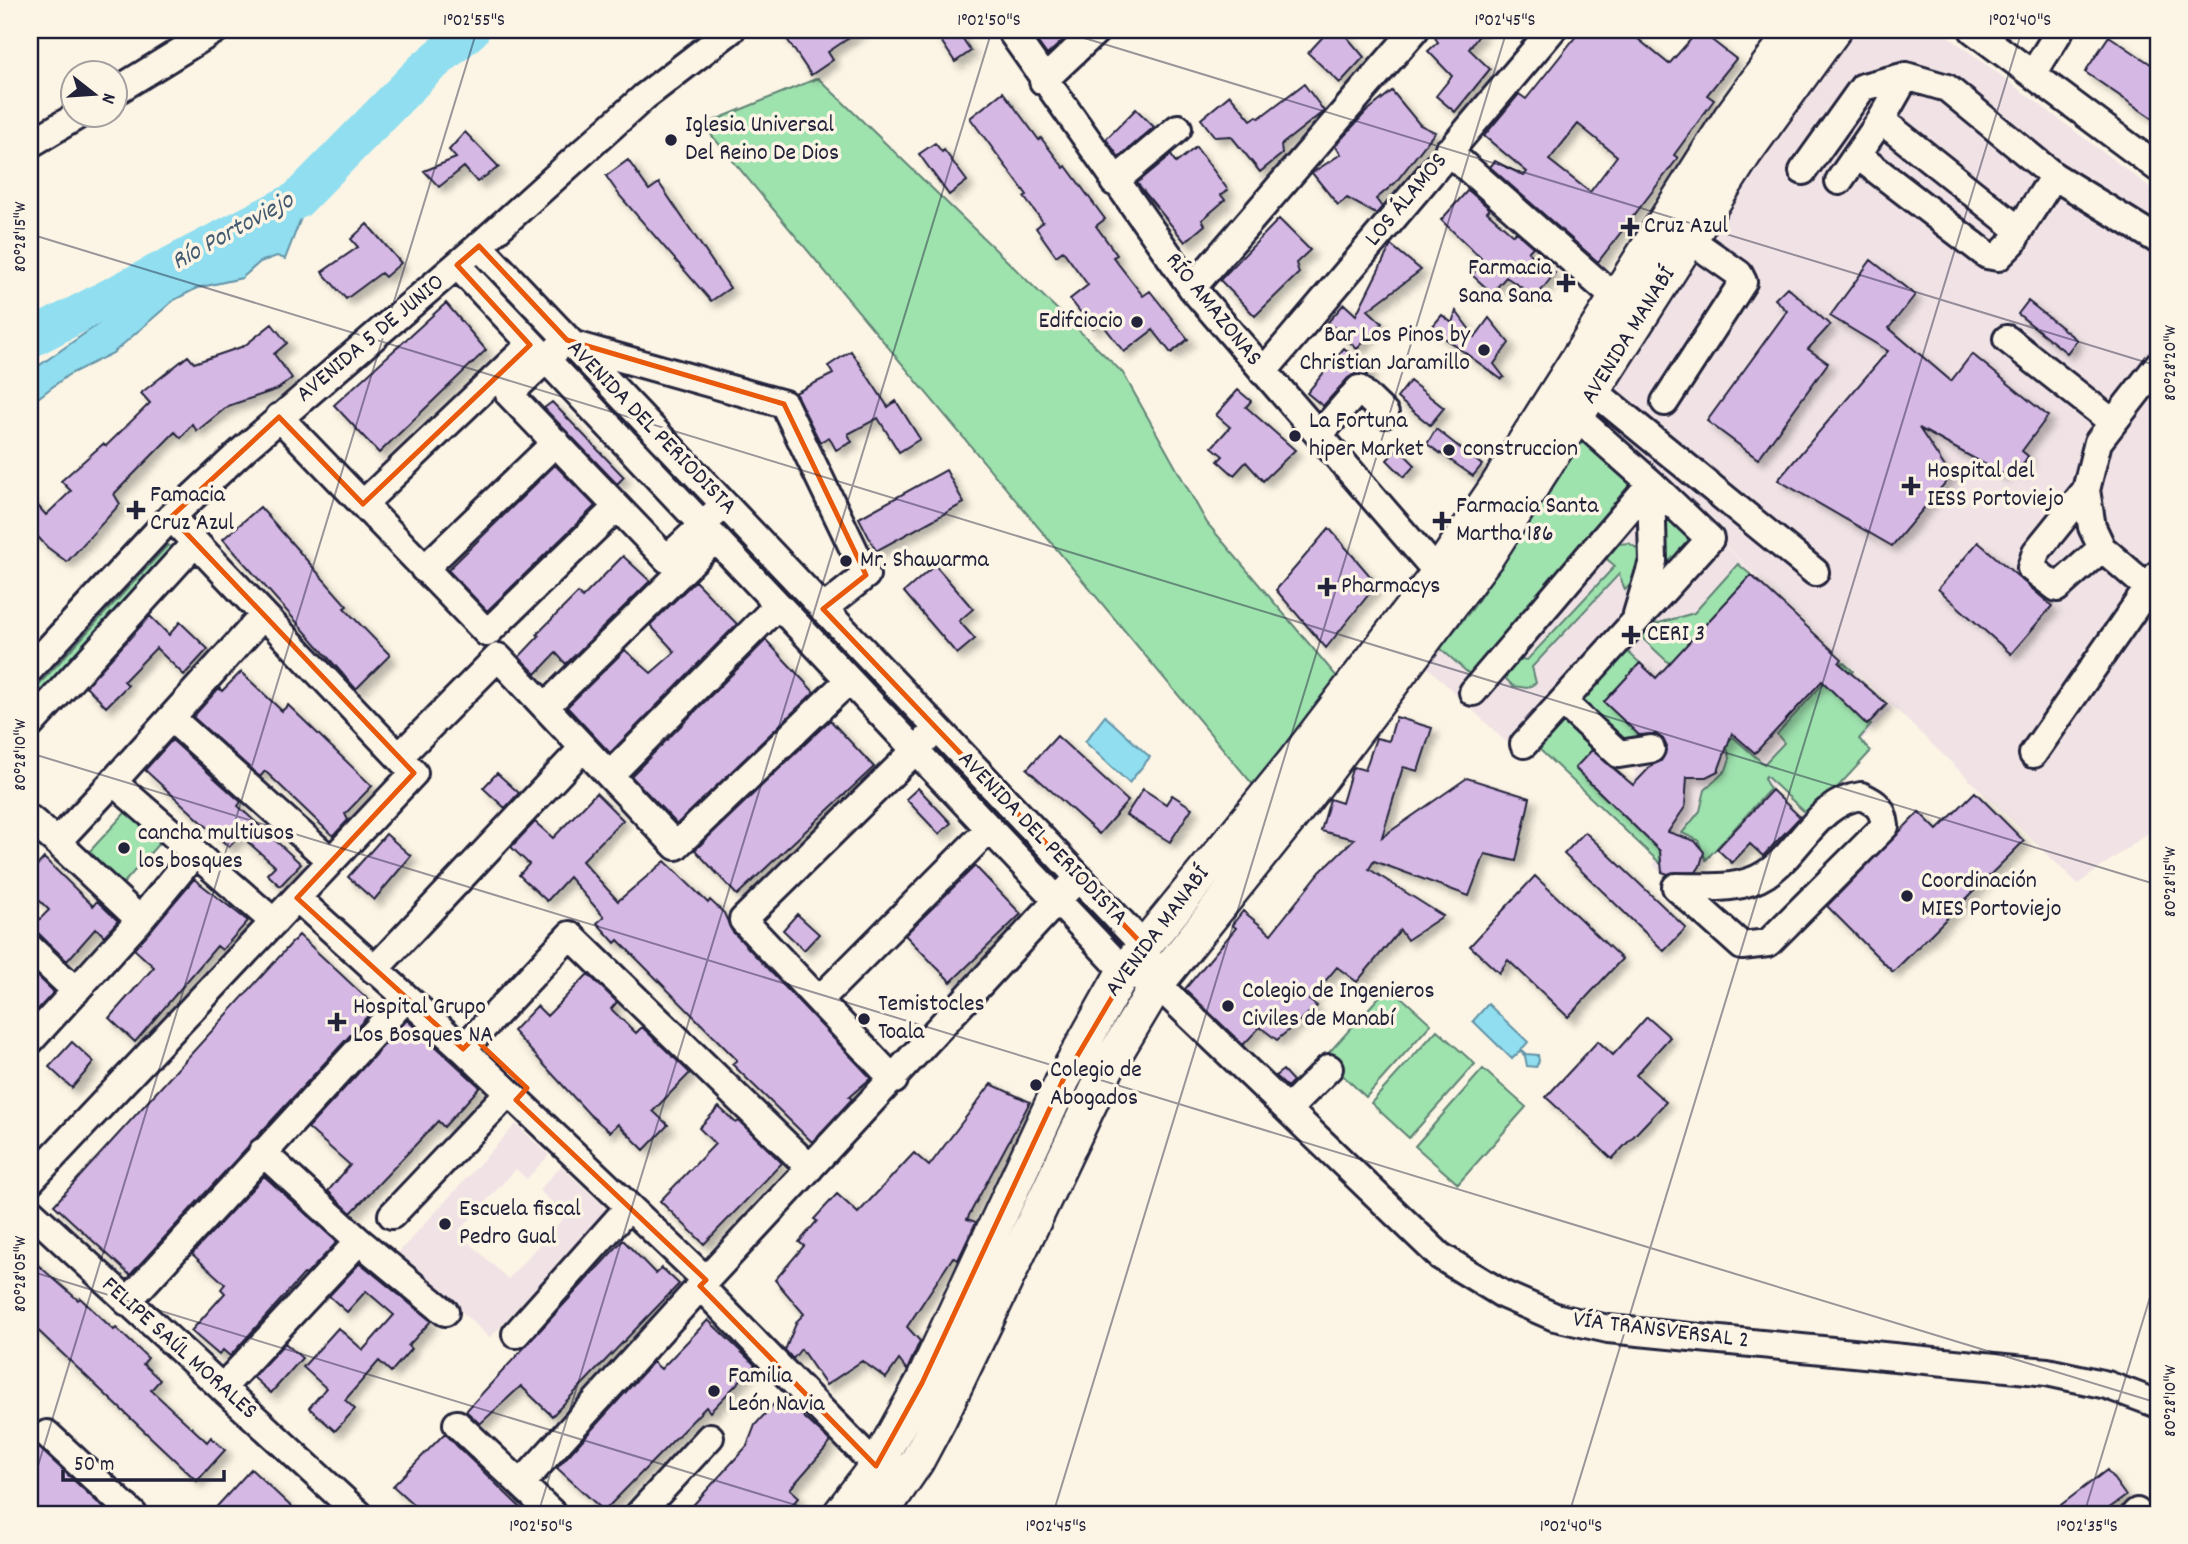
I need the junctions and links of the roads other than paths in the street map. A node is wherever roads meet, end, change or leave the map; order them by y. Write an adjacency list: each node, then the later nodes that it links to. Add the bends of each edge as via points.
1 (215, 30): 14 (street)
2 (732, 30): 29 (street, AVENIDA 5 DE JUNIO, via 644,97)
3 (1010, 30): 13 (street, RÍO AMAZONAS)
4 (1097, 30): 13 (street)
5 (1415, 30): 31 (street)
6 (1552, 30): 19 (street, LOS ÁLAMOS)
7 (1794, 30): 32 (main road, AVENIDA MANABÍ, via 1730,118)
8 (1834, 30): 27 (main road, AVENIDA MANABÍ)
9 (1973, 30): 11 (street)
10 (2060, 30): 11 (street)
11 (2033, 74): 21 (street)
12 (1906, 76): 15 (street); 22 (street, via 1863,86); 23 (street, via 1947,88)
13 (1043, 80): 25 (street, RÍO AMAZONAS)
14 (130, 82)
15 (1881, 120): 20 (street); 26 (street)
16 (60, 126): 18 (street)
17 (1178, 128): 25 (street)
18 (30, 144)
19 (1448, 151): 32 (street); 37 (street, LOS ÁLAMOS)
20 (1857, 155): 24 (street); 26 (street, via 1987,255 1998,257)
21 (2158, 168)
22 (1803, 171)
23 (2054, 176): 26 (street); 28 (street)
24 (1839, 181)
25 (1114, 182): 31 (street, RÍO AMAZONAS)
26 (2020, 230)
27 (1689, 239): 38 (main road, AVENIDA MANABÍ); 39 (street, via 1739,274 1743,282)
28 (2158, 240)
29 (479, 246): 30 (street, AVENIDA 5 DE JUNIO); 34 (street, AVENIDA DEL PERIODISTA)
30 (457, 265): 35 (street, AVENIDA DEL PERIODISTA); 41 (street, AVENIDA 5 DE JUNIO)
31 (1192, 288): 37 (street, RÍO AMAZONAS)
32 (1614, 297): 38 (main road, AVENIDA MANABÍ)
33 (2007, 339): 42 (street)
34 (570, 342): 35 (street); 48 (street, AVENIDA DEL PERIODISTA); 59 (street, via 784,404 866,575)
35 (538, 353): 44 (street, via 509,394); 47 (street); 51 (street, AVENIDA DEL PERIODISTA)
36 (2158, 365): 42 (street)
37 (1263, 372): 43 (street, RÍO AMAZONAS)
38 (1574, 394): 45 (street); 55 (street); 56 (main road, AVENIDA MANABÍ); 62 (main road, AVENIDA MANABÍ, via 1489,555)
39 (1665, 402)
40 (1385, 414): 43 (street, via 1359,389)
41 (279, 417): 47 (street); 50 (street, AVENIDA 5 DE JUNIO)
42 (2111, 421): 46 (street, via 2098,442)
43 (1319, 435): 56 (street, RÍO AMAZONAS)
44 (556, 442): 49 (street); 54 (street)
45 (1651, 483): 61 (street, via 1653,561); 61 (street, via 1710,539); 65 (street)
46 (2086, 490): 53 (street, via 2092,527); 53 (street, via 2036,552 2031,568 2057,588)
47 (363, 503): 54 (street)
48 (724, 505): 51 (street); 59 (street, AVENIDA DEL PERIODISTA)
49 (617, 507): 51 (street, via 667,559); 54 (street, via 487,633)
50 (171, 517): 52 (street); 63 (street, AVENIDA 5 DE JUNIO)
51 (708, 533): 58 (street, AVENIDA DEL PERIODISTA); 67 (street)
52 (195, 543): 60 (street); 69 (street)
53 (2102, 548): 57 (street)
54 (424, 569)
55 (1815, 572)
56 (1438, 573): 62 (street, AVENIDA MANABÍ); 90 (main road, AVENIDA MANABÍ, via 1293,763)
57 (2151, 592): 75 (street)
58 (777, 606): 64 (street, AVENIDA DEL PERIODISTA); 77 (street)
59 (823, 609): 70 (street, AVENIDA DEL PERIODISTA)
60 (263, 616): 68 (street); 76 (street)
61 (1631, 628): 66 (street)
62 (1425, 643): 94 (main road, AVENIDA MANABÍ)
63 (30, 669)
64 (848, 681): 74 (street, AVENIDA DEL PERIODISTA); 77 (street, via 676,846)
65 (1473, 692)
66 (1563, 702): 71 (street); 73 (street, via 1619,754)
67 (545, 707): 72 (street); 76 (street, via 498,657)
68 (171, 718): 78 (street); 83 (street)
69 (30, 724)
70 (937, 729): 74 (street); 84 (street, AVENIDA DEL PERIODISTA)
71 (1524, 744)
72 (583, 748): 77 (street); 92 (street)
73 (1651, 749)
74 (915, 751): 80 (street, AVENIDA DEL PERIODISTA); 97 (street, via 743,920)
75 (2034, 754)
76 (399, 757): 83 (street, via 414,774)
77 (610, 775)
78 (113, 782): 81 (street); 82 (street)
79 (30, 819): 81 (street)
80 (988, 830): 87 (street, AVENIDA DEL PERIODISTA); 97 (street)
81 (57, 842): 88 (street)
82 (195, 853): 88 (street); 89 (street)
83 (331, 861): 86 (street)
84 (1078, 878): 87 (street); 90 (street, AVENIDA DEL PERIODISTA)
85 (1676, 887): 85 (street, via 1742,946 1768,943 1885,826 1883,812 1861,796 1846,798 1766,874 1726,888)
86 (297, 898): 89 (street); 92 (street)
87 (1056, 901): 93 (street, AVENIDA DEL PERIODISTA); 101 (street)
88 (140, 920): 95 (street)
89 (274, 922): 106 (street)
90 (1143, 945): 93 (main road, AVENIDA MANABÍ); 94 (street, AVENIDA DEL PERIODISTA)
91 (30, 948): 95 (street)
92 (374, 970): 96 (street)
93 (1124, 971): 94 (street, AVENIDA DEL PERIODISTA); 120 (main road, AVENIDA MANABÍ, via 1063,1080 922,1383)
94 (1157, 984): 103 (street, VÍA TRANSVERSAL 2); 127 (main road, AVENIDA MANABÍ, via 1107,1068 940,1418)
95 (76, 990): 98 (street)
96 (405, 998): 99 (street); 104 (street)
97 (818, 1000): 101 (street)
98 (30, 1041)
99 (469, 1043): 102 (street); 105 (street, via 570,935)
100 (1329, 1068): 103 (street)
101 (894, 1080): 105 (street)
102 (512, 1096): 107 (street); 109 (street)
103 (1288, 1109): 116 (street, VÍA TRANSVERSAL 2, via 1440,1256 1504,1295 1555,1317 1608,1329 2047,1372 2107,1385)
104 (262, 1152): 110 (street); 112 (street)
105 (810, 1168): 111 (street)
106 (30, 1181)
107 (629, 1207): 111 (street); 114 (street)
108 (30, 1211): 112 (street, FELIPE SAÚL MORALES)
109 (392, 1215)
110 (359, 1241): 113 (street); 115 (street)
111 (703, 1283): 120 (street); 121 (street)
112 (127, 1302): 115 (street, FELIPE SAÚL MORALES)
113 (445, 1312)
114 (516, 1334)
115 (222, 1388): 123 (street, FELIPE SAÚL MORALES)
116 (2158, 1404)
117 (457, 1424): 121 (street)
118 (47, 1434): 122 (street)
119 (710, 1437): 125 (street)
120 (876, 1466): 126 (main road, AVENIDA MANABÍ)
121 (520, 1483): 124 (street)
122 (133, 1514)
123 (359, 1514)
124 (553, 1514)
125 (639, 1514)
126 (840, 1514)
127 (881, 1514)

